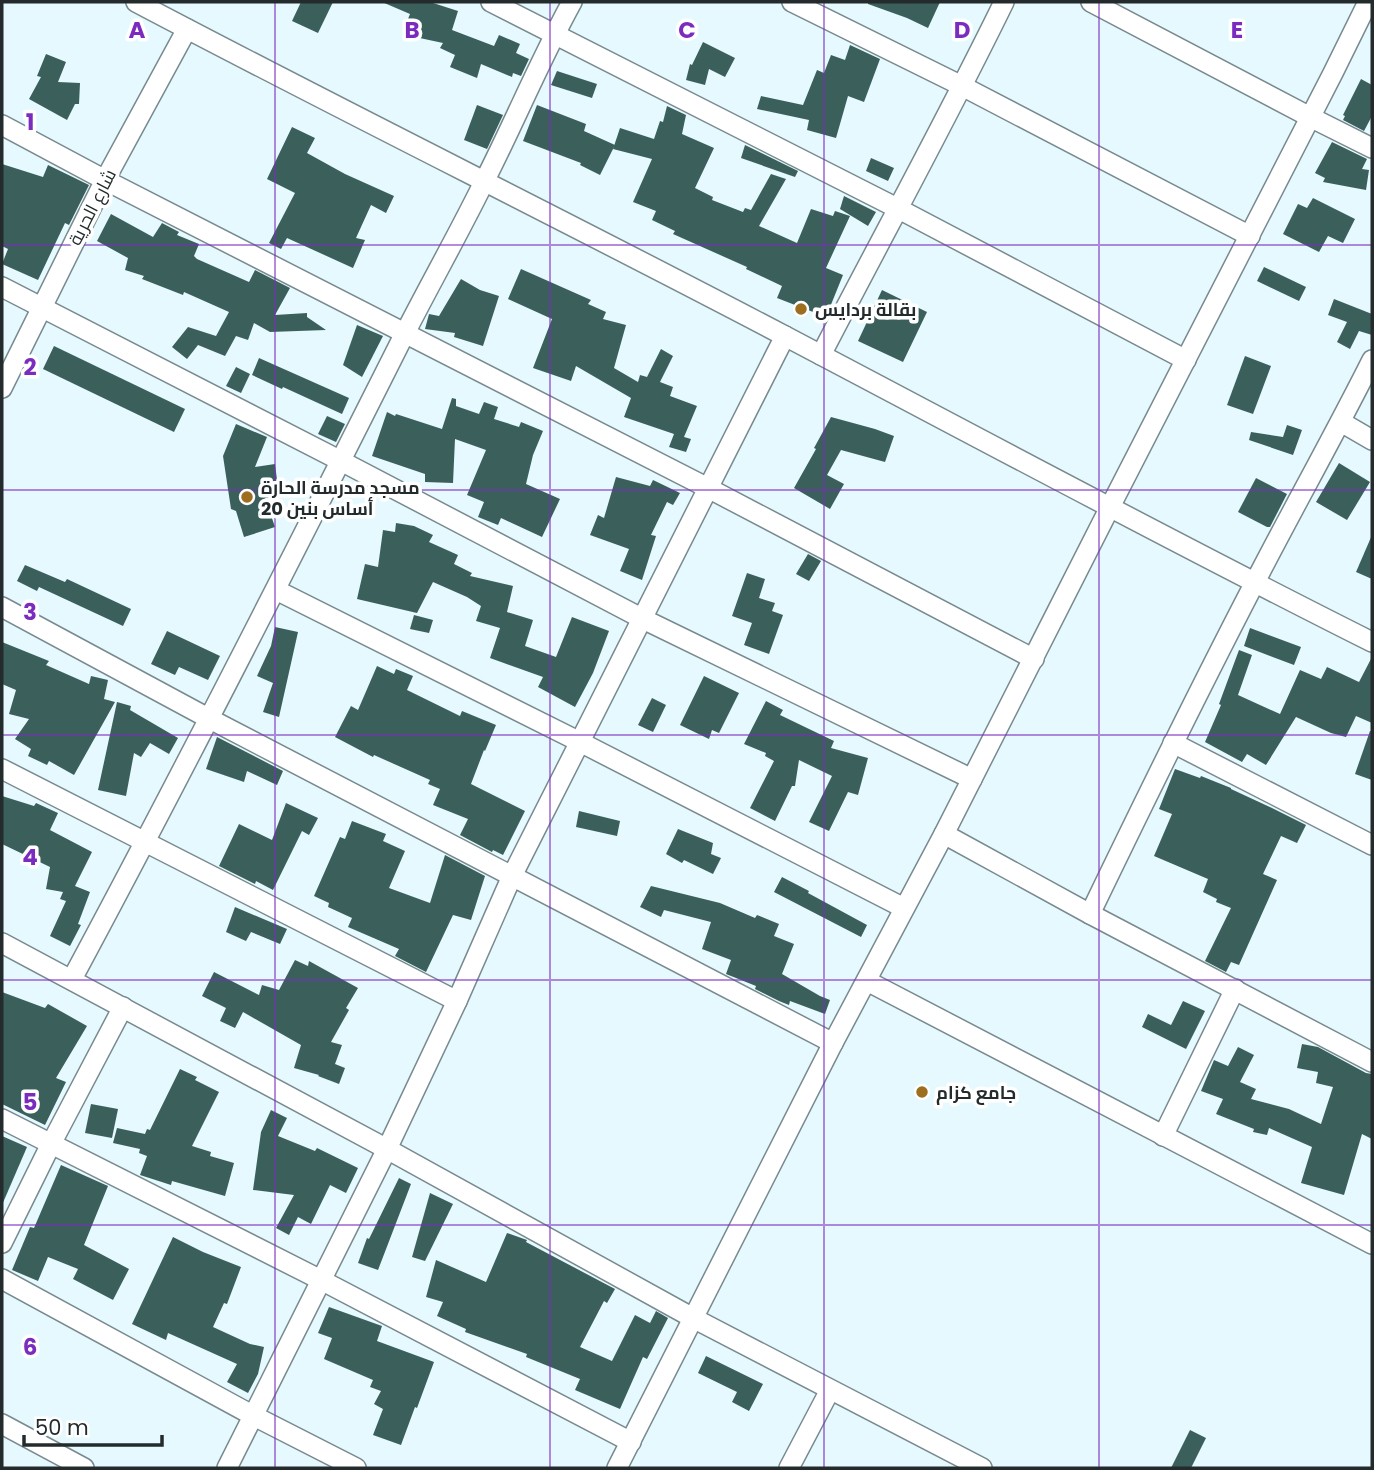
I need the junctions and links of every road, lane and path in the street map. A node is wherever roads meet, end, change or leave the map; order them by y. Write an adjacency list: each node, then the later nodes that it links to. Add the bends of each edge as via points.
1 (136, 2): 8 (street)
2 (491, 2): 9 (street)
3 (572, 2): 9 (street)
4 (792, 2): 10 (street)
5 (1004, 2): 10 (street)
6 (1091, 2): 11 (street)
7 (1368, 2): 11 (street)
8 (187, 29): 14 (street, شارع الحرية); 15 (street)
9 (554, 34): 15 (street); 16 (street)
10 (962, 86): 16 (street); 17 (street)
11 (1310, 117): 13 (street); 17 (street)
12 (2, 125): 14 (street)
13 (1372, 148)
14 (105, 180): 19 (street, شارع الحرية); 20 (street)
15 (485, 181): 20 (street); 21 (street)
16 (897, 208): 22 (street); 23 (street)
17 (1250, 236): 23 (street)
18 (2, 287): 19 (street)
19 (43, 308): 25 (street, شارع الحرية); 28 (street)
20 (405, 333): 28 (street); 29 (street)
21 (785, 336): 22 (street); 29 (street)
22 (821, 355): 30 (street)
23 (1186, 360): 30 (street)
24 (1372, 360): 26 (street)
25 (2, 388)
26 (1341, 422): 27 (street); 31 (street)
27 (1372, 440)
28 (341, 461): 32 (street); 34 (street)
29 (708, 488): 34 (street); 36 (street)
30 (1110, 507): 31 (street); 36 (street)
31 (1254, 583): 35 (street); 39 (street)
32 (276, 590): 37 (street); 38 (street)
33 (2, 607): 37 (street)
34 (643, 619): 38 (street); 41 (street)
35 (1372, 642)
36 (1034, 659): 41 (street)
37 (208, 718): 43 (street); 45 (street)
38 (580, 742): 45 (street); 46 (street)
39 (1173, 743): 44 (street); 47 (street)
40 (2, 769): 43 (street)
41 (972, 779): 42 (street)
42 (944, 834): 46 (street); 47 (street)
43 (145, 843): 49 (street); 52 (street)
44 (1372, 845)
45 (512, 876): 52 (street); 54 (street)
46 (904, 908): 50 (street)
47 (1090, 914): 51 (street)
48 (2, 943): 49 (street)
49 (72, 979): 53 (street)
50 (867, 981): 54 (street); 57 (street)
51 (1235, 989): 55 (street); 57 (street)
52 (457, 1001): 59 (street)
53 (123, 1007): 58 (street); 59 (street)
54 (833, 1043): 64 (street)
55 (1372, 1062)
56 (2, 1119): 58 (street)
57 (1163, 1136): 61 (street)
58 (51, 1144): 60 (street); 63 (street)
59 (387, 1149): 63 (street); 64 (street)
60 (2, 1243)
61 (1372, 1244)
62 (2, 1279): 66 (street)
63 (321, 1280): 66 (street); 68 (street)
64 (693, 1318): 65 (street); 68 (street)
65 (830, 1390): 73 (street); 74 (street)
66 (252, 1415): 70 (street); 71 (street)
67 (2, 1424): 69 (street)
68 (631, 1442): 72 (street)
69 (84, 1468)
70 (227, 1468)
71 (356, 1468)
72 (617, 1468)
73 (789, 1468)
74 (982, 1468)

